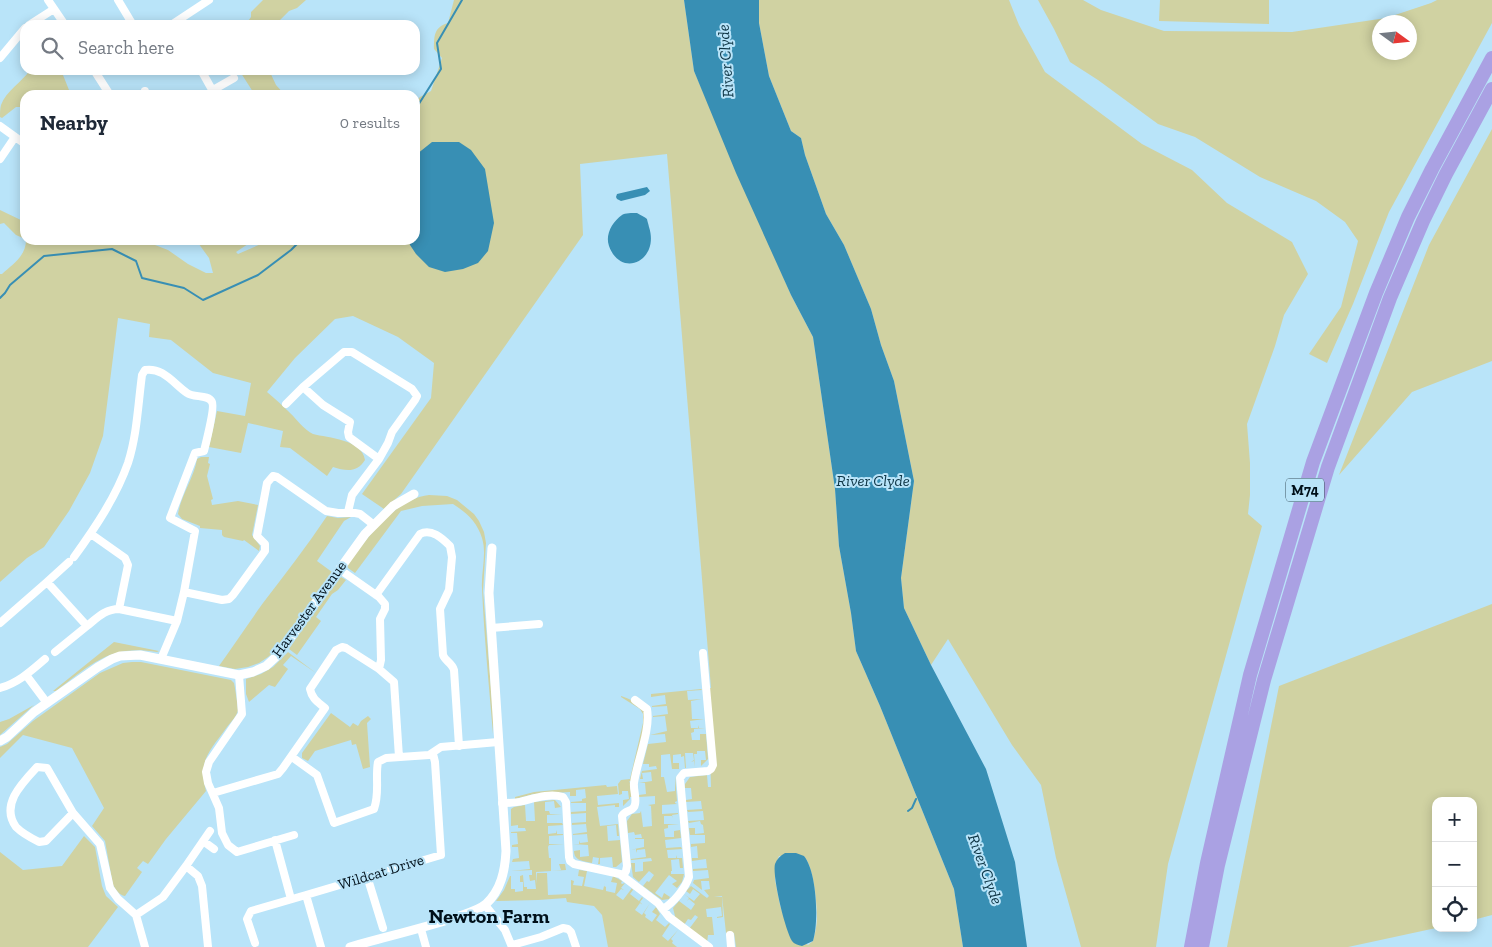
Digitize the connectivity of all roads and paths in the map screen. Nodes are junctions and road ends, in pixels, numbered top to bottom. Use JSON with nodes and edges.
{"nodes":[{"id":1,"x":48,"y":0,"type":"edge"},
{"id":2,"x":118,"y":0,"type":"edge"},
{"id":3,"x":209,"y":0,"type":"edge"},
{"id":4,"x":54,"y":9,"type":"junction"},
{"id":5,"x":37,"y":20,"type":"edge"},
{"id":6,"x":62,"y":20,"type":"edge"},
{"id":7,"x":130,"y":20,"type":"edge"},
{"id":8,"x":179,"y":20,"type":"edge"},
{"id":9,"x":20,"y":34,"type":"edge"},
{"id":10,"x":0,"y":42,"type":"edge"},
{"id":11,"x":8,"y":48,"type":"junction"},
{"id":12,"x":0,"y":58,"type":"edge"},
{"id":13,"x":1492,"y":58,"type":"edge"},
{"id":14,"x":97,"y":75,"type":"edge"},
{"id":15,"x":204,"y":75,"type":"edge"},
{"id":16,"x":234,"y":78,"type":"dead end"},
{"id":17,"x":107,"y":90,"type":"edge"},
{"id":18,"x":212,"y":90,"type":"edge"},
{"id":19,"x":218,"y":90,"type":"edge"},
{"id":20,"x":1492,"y":90,"type":"edge"},
{"id":21,"x":1492,"y":102,"type":"edge"},
{"id":22,"x":0,"y":126,"type":"edge"},
{"id":23,"x":15,"y":137,"type":"junction"},
{"id":24,"x":20,"y":140,"type":"edge"},
{"id":25,"x":0,"y":159,"type":"edge"},
{"id":26,"x":1423,"y":221,"type":"junction"},
{"id":27,"x":303,"y":387,"type":"junction"},
{"id":28,"x":286,"y":404,"type":"dead end"},
{"id":29,"x":379,"y":459,"type":"junction"},
{"id":30,"x":414,"y":494,"type":"dead end"},
{"id":31,"x":348,"y":512,"type":"junction"},
{"id":32,"x":374,"y":525,"type":"junction"},
{"id":33,"x":91,"y":534,"type":"junction"},
{"id":34,"x":492,"y":548,"type":"dead end"},
{"id":35,"x":339,"y":569,"type":"junction"},
{"id":36,"x":47,"y":582,"type":"junction"},
{"id":37,"x":184,"y":592,"type":"junction"},
{"id":38,"x":376,"y":595,"type":"junction"},
{"id":39,"x":119,"y":609,"type":"junction"},
{"id":40,"x":178,"y":621,"type":"junction"},
{"id":41,"x":0,"y":623,"type":"edge"},
{"id":42,"x":539,"y":624,"type":"dead end"},
{"id":43,"x":87,"y":626,"type":"junction"},
{"id":44,"x":491,"y":628,"type":"junction"},
{"id":45,"x":55,"y":652,"type":"dead end"},
{"id":46,"x":703,"y":653,"type":"dead end"},
{"id":47,"x":45,"y":659,"type":"dead end"},
{"id":48,"x":161,"y":659,"type":"junction"},
{"id":49,"x":379,"y":669,"type":"junction"},
{"id":50,"x":26,"y":675,"type":"junction"},
{"id":51,"x":239,"y":675,"type":"junction"},
{"id":52,"x":0,"y":688,"type":"edge"},
{"id":53,"x":635,"y":700,"type":"dead end"},
{"id":54,"x":47,"y":703,"type":"junction"},
{"id":55,"x":0,"y":740,"type":"edge"},
{"id":56,"x":498,"y":742,"type":"junction"},
{"id":57,"x":459,"y":746,"type":"junction"},
{"id":58,"x":433,"y":754,"type":"junction"},
{"id":59,"x":292,"y":757,"type":"junction"},
{"id":60,"x":399,"y":757,"type":"junction"},
{"id":61,"x":213,"y":793,"type":"junction"},
{"id":62,"x":502,"y":803,"type":"junction"},
{"id":63,"x":72,"y":813,"type":"junction"},
{"id":64,"x":210,"y":831,"type":"dead end"},
{"id":65,"x":294,"y":835,"type":"dead end"},
{"id":66,"x":274,"y":840,"type":"junction"},
{"id":67,"x":203,"y":841,"type":"junction"},
{"id":68,"x":214,"y":849,"type":"dead end"},
{"id":69,"x":186,"y":866,"type":"junction"},
{"id":70,"x":367,"y":876,"type":"junction"},
{"id":71,"x":623,"y":876,"type":"junction"},
{"id":72,"x":306,"y":895,"type":"junction"},
{"id":73,"x":291,"y":899,"type":"junction"},
{"id":74,"x":485,"y":905,"type":"junction"},
{"id":75,"x":663,"y":909,"type":"junction"},
{"id":76,"x":136,"y":915,"type":"junction"},
{"id":77,"x":383,"y":928,"type":"dead end"},
{"id":78,"x":421,"y":929,"type":"junction"},
{"id":79,"x":730,"y":935,"type":"dead end"},
{"id":80,"x":255,"y":943,"type":"dead end"},
{"id":81,"x":143,"y":946,"type":"edge"},
{"id":82,"x":512,"y":946,"type":"edge"},
{"id":83,"x":208,"y":947,"type":"edge"},
{"id":84,"x":322,"y":947,"type":"edge"},
{"id":85,"x":350,"y":947,"type":"edge"},
{"id":86,"x":426,"y":947,"type":"edge"},
{"id":87,"x":576,"y":947,"type":"edge"},
{"id":88,"x":709,"y":947,"type":"edge"},
{"id":89,"x":726,"y":947,"type":"edge"},
{"id":90,"x":732,"y":947,"type":"edge"},
{"id":91,"x":1191,"y":947,"type":"edge"},
{"id":92,"x":1202,"y":947,"type":"edge"}],
"edges":[{"from":1,"to":4,"type":"street"},
{"from":2,"to":7,"type":"street"},
{"from":3,"to":8,"type":"street"},
{"from":4,"to":5,"type":"street"},
{"from":4,"to":6,"type":"street"},
{"from":9,"to":11,"type":"street"},
{"from":10,"to":11,"type":"street"},
{"from":11,"to":12,"type":"street"},
{"from":13,"to":91,"type":"highway","number":"M74"},
{"from":14,"to":17,"type":"street"},
{"from":15,"to":18,"type":"street"},
{"from":16,"to":19,"type":"street"},
{"from":20,"to":26,"type":"highway","number":"M74"},
{"from":21,"to":26,"type":"highway"},
{"from":22,"to":23,"type":"street"},
{"from":23,"to":24,"type":"street"},
{"from":23,"to":25,"type":"street"},
{"from":26,"to":92,"type":"highway","number":"M74"},
{"from":27,"to":28,"type":"street"},
{"from":27,"to":29,"type":"street"},
{"from":27,"to":29,"type":"street"},
{"from":29,"to":31,"type":"street"},
{"from":30,"to":32,"type":"street","name":"Harvester Avenue"},
{"from":31,"to":32,"type":"street"},
{"from":31,"to":37,"type":"street"},
{"from":32,"to":35,"type":"street","name":"Harvester Avenue"},
{"from":33,"to":36,"type":"street"},
{"from":33,"to":37,"type":"street"},
{"from":33,"to":39,"type":"street"},
{"from":34,"to":44,"type":"street"},
{"from":35,"to":38,"type":"street"},
{"from":35,"to":51,"type":"street","name":"Harvester Avenue"},
{"from":36,"to":41,"type":"street"},
{"from":36,"to":43,"type":"street"},
{"from":37,"to":40,"type":"street"},
{"from":38,"to":49,"type":"street"},
{"from":38,"to":57,"type":"street"},
{"from":39,"to":40,"type":"street"},
{"from":39,"to":43,"type":"street"},
{"from":40,"to":48,"type":"street"},
{"from":42,"to":44,"type":"street"},
{"from":43,"to":45,"type":"street"},
{"from":44,"to":56,"type":"street"},
{"from":46,"to":75,"type":"street"},
{"from":47,"to":50,"type":"street"},
{"from":48,"to":51,"type":"street","name":"Harvester Avenue"},
{"from":48,"to":54,"type":"street","name":"Harvester Avenue"},
{"from":49,"to":59,"type":"street"},
{"from":49,"to":60,"type":"street"},
{"from":50,"to":52,"type":"street"},
{"from":50,"to":54,"type":"street"},
{"from":51,"to":61,"type":"street"},
{"from":53,"to":71,"type":"street"},
{"from":54,"to":55,"type":"street","name":"Harvester Avenue"},
{"from":56,"to":57,"type":"street"},
{"from":56,"to":62,"type":"street"},
{"from":57,"to":58,"type":"street"},
{"from":58,"to":60,"type":"street"},
{"from":58,"to":70,"type":"street","name":"Wildcat Drive"},
{"from":59,"to":60,"type":"street"},
{"from":59,"to":61,"type":"street"},
{"from":61,"to":66,"type":"street"},
{"from":62,"to":71,"type":"street"},
{"from":62,"to":74,"type":"street"},
{"from":63,"to":63,"type":"street"},
{"from":63,"to":76,"type":"street"},
{"from":64,"to":67,"type":"street"},
{"from":65,"to":66,"type":"street"},
{"from":66,"to":73,"type":"street"},
{"from":67,"to":68,"type":"street"},
{"from":67,"to":69,"type":"street"},
{"from":69,"to":76,"type":"street"},
{"from":69,"to":83,"type":"street"},
{"from":70,"to":72,"type":"street","name":"Wildcat Drive"},
{"from":70,"to":77,"type":"street"},
{"from":71,"to":75,"type":"street"},
{"from":72,"to":73,"type":"street","name":"Wildcat Drive"},
{"from":72,"to":84,"type":"street"},
{"from":73,"to":80,"type":"street","name":"Wildcat Drive"},
{"from":74,"to":78,"type":"street"},
{"from":74,"to":82,"type":"street"},
{"from":75,"to":88,"type":"street"},
{"from":76,"to":81,"type":"street"},
{"from":78,"to":85,"type":"street"},
{"from":78,"to":86,"type":"street"},
{"from":79,"to":90,"type":"street"},
{"from":82,"to":87,"type":"street"},
{"from":89,"to":90,"type":"street"}]}
